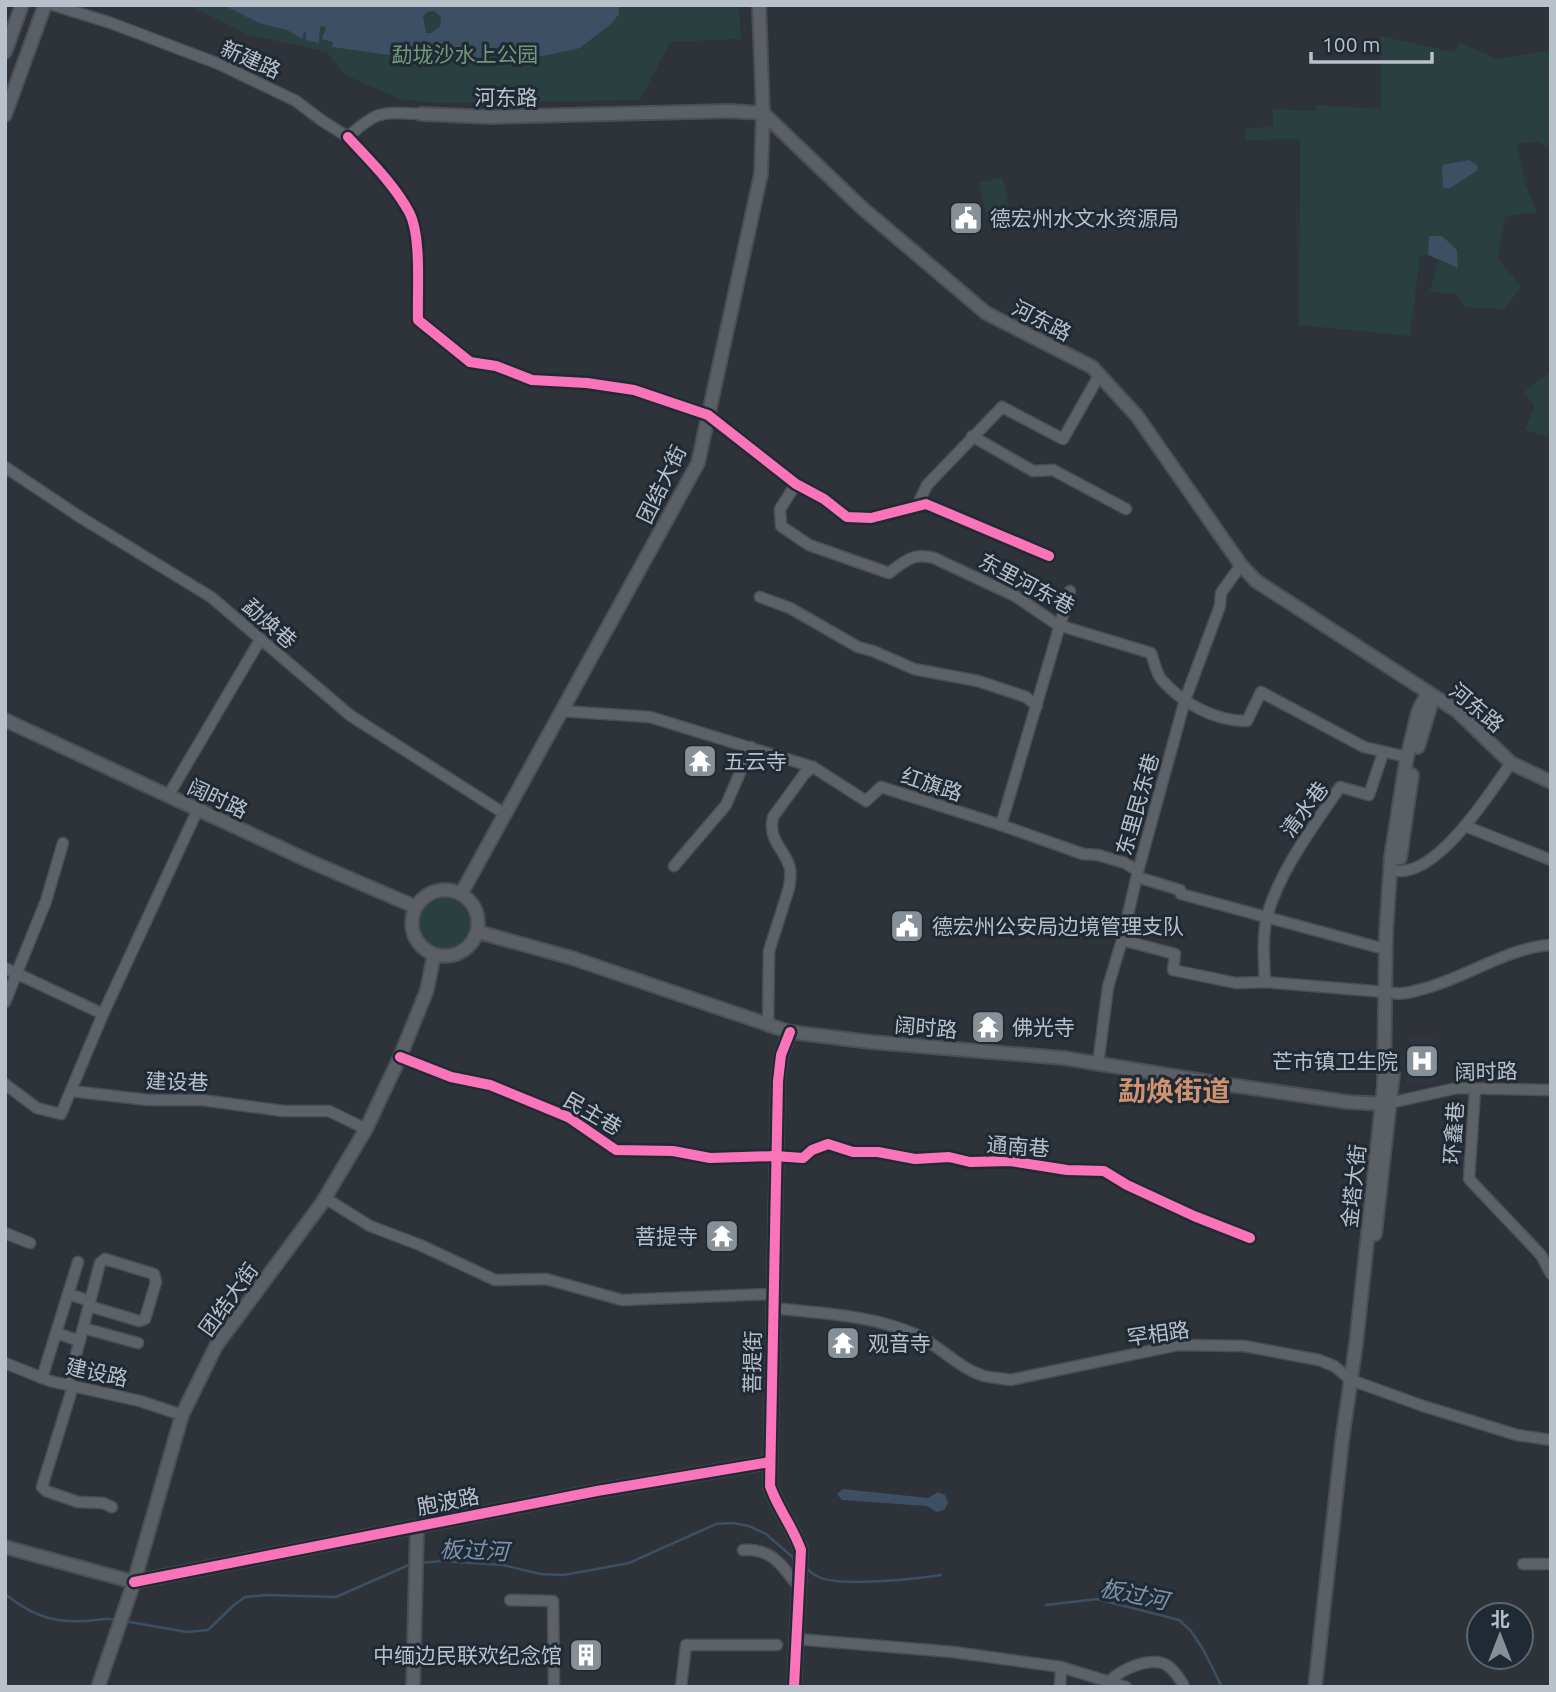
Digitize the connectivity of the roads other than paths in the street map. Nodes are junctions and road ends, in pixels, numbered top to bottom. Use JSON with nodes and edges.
{"nodes":[{"id":1,"x":22,"y":5,"type":"edge"},
{"id":2,"x":45,"y":5,"type":"edge"},
{"id":3,"x":53,"y":5,"type":"edge"},
{"id":4,"x":759,"y":5,"type":"edge"},
{"id":5,"x":5,"y":52,"type":"edge"},
{"id":6,"x":763,"y":113,"type":"junction"},
{"id":7,"x":421,"y":114,"type":"joint"},
{"id":8,"x":5,"y":115,"type":"edge"},
{"id":9,"x":348,"y":137,"type":"junction"},
{"id":10,"x":1100,"y":374,"type":"junction"},
{"id":11,"x":708,"y":415,"type":"junction"},
{"id":12,"x":972,"y":436,"type":"junction"},
{"id":13,"x":5,"y":467,"type":"edge"},
{"id":14,"x":796,"y":484,"type":"junction"},
{"id":15,"x":917,"y":506,"type":"junction"},
{"id":16,"x":1126,"y":509,"type":"dead end"},
{"id":17,"x":1049,"y":556,"type":"dead end"},
{"id":18,"x":1241,"y":565,"type":"junction"},
{"id":19,"x":1070,"y":591,"type":"dead end"},
{"id":20,"x":760,"y":597,"type":"dead end"},
{"id":21,"x":1058,"y":625,"type":"junction"},
{"id":22,"x":260,"y":640,"type":"junction"},
{"id":23,"x":1432,"y":694,"type":"junction"},
{"id":24,"x":1185,"y":700,"type":"junction"},
{"id":25,"x":1037,"y":706,"type":"junction"},
{"id":26,"x":561,"y":711,"type":"junction"},
{"id":27,"x":5,"y":720,"type":"edge"},
{"id":28,"x":751,"y":747,"type":"junction"},
{"id":29,"x":1383,"y":752,"type":"junction"},
{"id":30,"x":1407,"y":757,"type":"junction"},
{"id":31,"x":1511,"y":762,"type":"junction"},
{"id":32,"x":813,"y":766,"type":"junction"},
{"id":33,"x":1551,"y":782,"type":"edge"},
{"id":34,"x":168,"y":796,"type":"junction"},
{"id":35,"x":198,"y":810,"type":"junction"},
{"id":36,"x":505,"y":814,"type":"junction"},
{"id":37,"x":1001,"y":825,"type":"junction"},
{"id":38,"x":1465,"y":826,"type":"junction"},
{"id":39,"x":63,"y":843,"type":"dead end"},
{"id":40,"x":1551,"y":860,"type":"edge"},
{"id":41,"x":674,"y":866,"type":"dead end"},
{"id":42,"x":1398,"y":871,"type":"junction"},
{"id":43,"x":1138,"y":874,"type":"junction"},
{"id":44,"x":461,"y":894,"type":"junction"},
{"id":45,"x":416,"y":908,"type":"junction"},
{"id":46,"x":1267,"y":917,"type":"junction"},
{"id":47,"x":478,"y":932,"type":"junction"},
{"id":48,"x":1122,"y":940,"type":"junction"},
{"id":49,"x":1551,"y":945,"type":"edge"},
{"id":50,"x":1385,"y":947,"type":"junction"},
{"id":51,"x":434,"y":955,"type":"junction"},
{"id":52,"x":5,"y":968,"type":"edge"},
{"id":53,"x":18,"y":974,"type":"junction"},
{"id":54,"x":1265,"y":982,"type":"junction"},
{"id":55,"x":1389,"y":993,"type":"junction"},
{"id":56,"x":5,"y":1002,"type":"edge"},
{"id":57,"x":103,"y":1014,"type":"junction"},
{"id":58,"x":768,"y":1026,"type":"junction"},
{"id":59,"x":790,"y":1032,"type":"junction"},
{"id":60,"x":400,"y":1057,"type":"junction"},
{"id":61,"x":1098,"y":1064,"type":"junction"},
{"id":62,"x":5,"y":1084,"type":"edge"},
{"id":63,"x":1475,"y":1089,"type":"junction"},
{"id":64,"x":1551,"y":1090,"type":"edge"},
{"id":65,"x":71,"y":1091,"type":"junction"},
{"id":66,"x":1386,"y":1104,"type":"junction"},
{"id":67,"x":366,"y":1129,"type":"junction"},
{"id":68,"x":775,"y":1156,"type":"junction"},
{"id":69,"x":325,"y":1198,"type":"junction"},
{"id":70,"x":5,"y":1233,"type":"edge"},
{"id":71,"x":1250,"y":1238,"type":"dead end"},
{"id":72,"x":30,"y":1243,"type":"dead end"},
{"id":73,"x":78,"y":1262,"type":"dead end"},
{"id":74,"x":1551,"y":1274,"type":"edge"},
{"id":75,"x":68,"y":1294,"type":"junction"},
{"id":76,"x":773,"y":1294,"type":"junction"},
{"id":77,"x":89,"y":1304,"type":"junction"},
{"id":78,"x":772,"y":1308,"type":"junction"},
{"id":79,"x":83,"y":1328,"type":"junction"},
{"id":80,"x":56,"y":1333,"type":"junction"},
{"id":81,"x":80,"y":1341,"type":"junction"},
{"id":82,"x":138,"y":1343,"type":"dead end"},
{"id":83,"x":5,"y":1363,"type":"edge"},
{"id":84,"x":42,"y":1378,"type":"junction"},
{"id":85,"x":1355,"y":1381,"type":"junction"},
{"id":86,"x":71,"y":1386,"type":"junction"},
{"id":87,"x":182,"y":1415,"type":"junction"},
{"id":88,"x":1551,"y":1440,"type":"edge"},
{"id":89,"x":770,"y":1462,"type":"junction"},
{"id":90,"x":112,"y":1507,"type":"dead end"},
{"id":91,"x":417,"y":1527,"type":"junction"},
{"id":92,"x":5,"y":1546,"type":"edge"},
{"id":93,"x":743,"y":1550,"type":"dead end"},
{"id":94,"x":1523,"y":1564,"type":"dead end"},
{"id":95,"x":1551,"y":1564,"type":"edge"},
{"id":96,"x":134,"y":1582,"type":"junction"},
{"id":97,"x":799,"y":1583,"type":"junction"},
{"id":98,"x":510,"y":1600,"type":"dead end"},
{"id":99,"x":796,"y":1639,"type":"junction"},
{"id":100,"x":777,"y":1645,"type":"dead end"},
{"id":101,"x":1061,"y":1667,"type":"junction"},
{"id":102,"x":1110,"y":1684,"type":"edge"},
{"id":103,"x":1183,"y":1684,"type":"dead end"},
{"id":104,"x":98,"y":1687,"type":"edge"},
{"id":105,"x":414,"y":1687,"type":"edge"},
{"id":106,"x":554,"y":1687,"type":"edge"},
{"id":107,"x":681,"y":1687,"type":"edge"},
{"id":108,"x":794,"y":1687,"type":"edge"},
{"id":109,"x":1060,"y":1687,"type":"edge"},
{"id":110,"x":1126,"y":1687,"type":"edge"},
{"id":111,"x":1315,"y":1687,"type":"edge"},
{"id":112,"x":1324,"y":1687,"type":"edge"}],
"edges":[{"from":1,"to":5,"type":"main road"},
{"from":2,"to":8,"type":"main road"},
{"from":3,"to":9,"type":"street","name":"新建路"},
{"from":4,"to":6,"type":"main road","name":"团结大街"},
{"from":6,"to":7,"type":"main road","name":"河东路"},
{"from":6,"to":10,"type":"main road","name":"河东路"},
{"from":6,"to":11,"type":"main road","name":"团结大街"},
{"from":7,"to":9,"type":"street"},
{"from":9,"to":11,"type":"street","name":"新建路"},
{"from":10,"to":12,"type":"street"},
{"from":10,"to":18,"type":"main road","name":"河东路"},
{"from":11,"to":14,"type":"street"},
{"from":11,"to":26,"type":"main road","name":"团结大街"},
{"from":12,"to":15,"type":"street"},
{"from":12,"to":16,"type":"street"},
{"from":13,"to":22,"type":"street","name":"勐焕巷"},
{"from":14,"to":15,"type":"street"},
{"from":14,"to":21,"type":"street","name":"东里河东巷"},
{"from":15,"to":17,"type":"street"},
{"from":18,"to":23,"type":"main road","name":"河东路"},
{"from":18,"to":24,"type":"street","name":"东里民东巷"},
{"from":19,"to":21,"type":"street"},
{"from":20,"to":25,"type":"street"},
{"from":21,"to":24,"type":"street","name":"东里河东巷"},
{"from":21,"to":25,"type":"street"},
{"from":22,"to":34,"type":"street"},
{"from":22,"to":36,"type":"street","name":"勐焕巷"},
{"from":23,"to":30,"type":"main road","name":"金塔大街"},
{"from":23,"to":31,"type":"main road","name":"河东路"},
{"from":23,"to":42,"type":"main road","name":"金塔大街"},
{"from":24,"to":29,"type":"street","name":"东里河东巷"},
{"from":24,"to":43,"type":"street","name":"东里民东巷"},
{"from":25,"to":37,"type":"street"},
{"from":26,"to":28,"type":"street","name":"红旗路"},
{"from":26,"to":36,"type":"main road","name":"团结大街"},
{"from":27,"to":34,"type":"main road","name":"阔时路"},
{"from":28,"to":32,"type":"street","name":"红旗路"},
{"from":28,"to":41,"type":"street"},
{"from":29,"to":30,"type":"street","name":"东里河东巷"},
{"from":29,"to":46,"type":"street","name":"清水巷"},
{"from":30,"to":50,"type":"main road","name":"金塔大街"},
{"from":31,"to":33,"type":"main road","name":"河东路"},
{"from":31,"to":38,"type":"street"},
{"from":32,"to":37,"type":"street","name":"红旗路"},
{"from":32,"to":58,"type":"street"},
{"from":34,"to":35,"type":"main road","name":"阔时路"},
{"from":35,"to":45,"type":"main road","name":"阔时路"},
{"from":35,"to":57,"type":"street"},
{"from":36,"to":44,"type":"main road","name":"团结大街"},
{"from":37,"to":43,"type":"street","name":"红旗路"},
{"from":38,"to":40,"type":"street"},
{"from":38,"to":42,"type":"street"},
{"from":39,"to":53,"type":"street"},
{"from":42,"to":55,"type":"main road","name":"金塔大街"},
{"from":43,"to":46,"type":"street"},
{"from":43,"to":48,"type":"street","name":"东里民东巷"},
{"from":44,"to":45,"type":"main road"},
{"from":44,"to":47,"type":"main road"},
{"from":45,"to":51,"type":"main road"},
{"from":46,"to":50,"type":"street"},
{"from":46,"to":54,"type":"street","name":"清水巷"},
{"from":47,"to":51,"type":"main road"},
{"from":47,"to":58,"type":"main road","name":"阔时路"},
{"from":48,"to":54,"type":"street"},
{"from":48,"to":61,"type":"street","name":"东里民东巷"},
{"from":49,"to":55,"type":"street"},
{"from":50,"to":55,"type":"main road","name":"金塔大街"},
{"from":51,"to":60,"type":"main road","name":"团结大街"},
{"from":52,"to":53,"type":"street"},
{"from":53,"to":56,"type":"street"},
{"from":53,"to":57,"type":"street"},
{"from":54,"to":55,"type":"street"},
{"from":55,"to":66,"type":"main road","name":"金塔大街"},
{"from":57,"to":65,"type":"street"},
{"from":58,"to":59,"type":"main road","name":"阔时路"},
{"from":59,"to":61,"type":"main road","name":"阔时路"},
{"from":59,"to":68,"type":"main road","name":"菩提街"},
{"from":60,"to":67,"type":"main road","name":"团结大街"},
{"from":60,"to":68,"type":"street","name":"民主巷"},
{"from":61,"to":66,"type":"main road","name":"阔时路"},
{"from":62,"to":65,"type":"street"},
{"from":63,"to":64,"type":"street","name":"阔时路"},
{"from":63,"to":66,"type":"street","name":"阔时路"},
{"from":63,"to":74,"type":"street","name":"环鑫巷"},
{"from":65,"to":67,"type":"street","name":"建设巷"},
{"from":66,"to":85,"type":"main road","name":"金塔大街"},
{"from":67,"to":69,"type":"main road","name":"团结大街"},
{"from":68,"to":71,"type":"street","name":"通南巷"},
{"from":68,"to":76,"type":"main road","name":"菩提街"},
{"from":69,"to":76,"type":"street"},
{"from":69,"to":87,"type":"main road","name":"团结大街"},
{"from":70,"to":72,"type":"street"},
{"from":73,"to":75,"type":"street"},
{"from":75,"to":77,"type":"street"},
{"from":75,"to":80,"type":"street"},
{"from":76,"to":78,"type":"main road","name":"菩提街"},
{"from":77,"to":77,"type":"street"},
{"from":77,"to":79,"type":"street"},
{"from":78,"to":85,"type":"street","name":"罕相路"},
{"from":78,"to":89,"type":"main road","name":"菩提街"},
{"from":79,"to":81,"type":"street"},
{"from":79,"to":82,"type":"street"},
{"from":80,"to":81,"type":"street"},
{"from":80,"to":84,"type":"street"},
{"from":81,"to":86,"type":"street"},
{"from":83,"to":84,"type":"street","name":"建设路"},
{"from":84,"to":86,"type":"street","name":"建设路"},
{"from":85,"to":88,"type":"street","name":"罕相路"},
{"from":85,"to":111,"type":"main road","name":"金塔大街"},
{"from":85,"to":112,"type":"main road","name":"金塔大街"},
{"from":86,"to":87,"type":"street","name":"建设路"},
{"from":86,"to":90,"type":"street"},
{"from":87,"to":96,"type":"main road","name":"团结大街"},
{"from":89,"to":91,"type":"main road","name":"胞波路"},
{"from":89,"to":97,"type":"main road","name":"菩提街"},
{"from":91,"to":96,"type":"main road","name":"胞波路"},
{"from":91,"to":105,"type":"main road"},
{"from":92,"to":96,"type":"main road","name":"胞波路"},
{"from":93,"to":97,"type":"street"},
{"from":94,"to":95,"type":"street"},
{"from":96,"to":104,"type":"main road","name":"团结大街"},
{"from":97,"to":99,"type":"main road","name":"菩提街"},
{"from":98,"to":106,"type":"street"},
{"from":99,"to":101,"type":"street"},
{"from":99,"to":108,"type":"main road","name":"菩提街"},
{"from":100,"to":107,"type":"street"},
{"from":101,"to":102,"type":"street"},
{"from":101,"to":109,"type":"street"},
{"from":102,"to":103,"type":"street"},
{"from":102,"to":110,"type":"street"}]}
